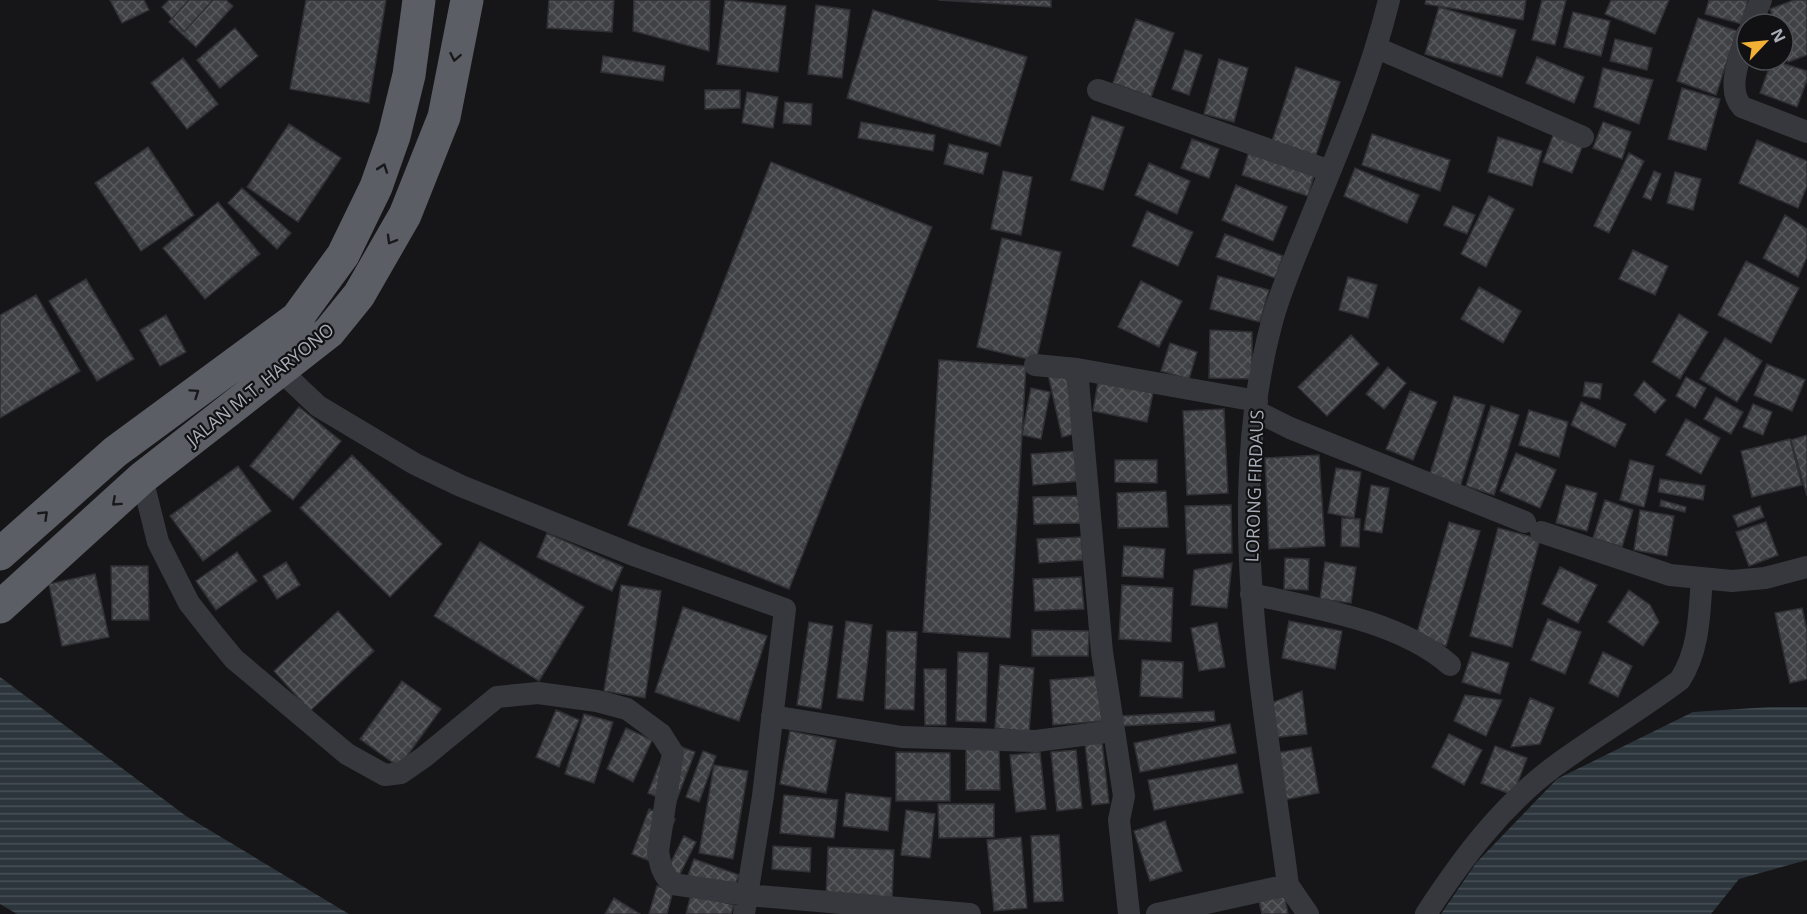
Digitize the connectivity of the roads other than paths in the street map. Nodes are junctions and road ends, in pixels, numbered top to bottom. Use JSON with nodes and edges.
{"nodes":[{"id":1,"x":419,"y":0,"type":"edge"},
{"id":2,"x":466,"y":0,"type":"edge"},
{"id":3,"x":1389,"y":0,"type":"edge"},
{"id":4,"x":1377,"y":48,"type":"junction"},
{"id":5,"x":1737,"y":72,"type":"edge"},
{"id":6,"x":1098,"y":90,"type":"dead end"},
{"id":7,"x":1807,"y":132,"type":"edge"},
{"id":8,"x":1583,"y":137,"type":"dead end"},
{"id":9,"x":1330,"y":171,"type":"junction"},
{"id":10,"x":1035,"y":365,"type":"dead end"},
{"id":11,"x":1077,"y":369,"type":"junction"},
{"id":12,"x":281,"y":371,"type":"junction"},
{"id":13,"x":1256,"y":406,"type":"junction"},
{"id":14,"x":142,"y":478,"type":"junction"},
{"id":15,"x":0,"y":554,"type":"edge"},
{"id":16,"x":1805,"y":575,"type":"edge"},
{"id":17,"x":1702,"y":578,"type":"junction"},
{"id":18,"x":1251,"y":594,"type":"junction"},
{"id":19,"x":0,"y":607,"type":"edge"},
{"id":20,"x":1450,"y":665,"type":"dead end"},
{"id":21,"x":772,"y":716,"type":"junction"},
{"id":22,"x":1113,"y":731,"type":"junction"},
{"id":23,"x":1288,"y":885,"type":"junction"},
{"id":24,"x":746,"y":905,"type":"edge"},
{"id":25,"x":970,"y":914,"type":"edge"},
{"id":26,"x":1129,"y":914,"type":"edge"},
{"id":27,"x":1157,"y":914,"type":"edge"},
{"id":28,"x":1308,"y":914,"type":"edge"},
{"id":29,"x":1425,"y":914,"type":"edge"}],
"edges":[{"from":15,"to":1,"type":"highway","name":"JALAN M.T. HARYONO","one_way":true},
{"from":2,"to":12,"type":"highway","name":"JALAN M.T. HARYONO","one_way":true},
{"from":3,"to":4,"type":"street","name":"LORONG FIRDAUS"},
{"from":4,"to":8,"type":"street"},
{"from":4,"to":9,"type":"street","name":"LORONG FIRDAUS"},
{"from":5,"to":7,"type":"street"},
{"from":6,"to":9,"type":"street"},
{"from":9,"to":13,"type":"street","name":"LORONG FIRDAUS"},
{"from":10,"to":11,"type":"street"},
{"from":11,"to":13,"type":"street"},
{"from":11,"to":22,"type":"street"},
{"from":12,"to":14,"type":"highway","name":"JALAN M.T. HARYONO"},
{"from":12,"to":21,"type":"street"},
{"from":13,"to":17,"type":"street"},
{"from":13,"to":18,"type":"street","name":"LORONG FIRDAUS"},
{"from":14,"to":19,"type":"highway","name":"JALAN M.T. HARYONO","one_way":true},
{"from":14,"to":24,"type":"street"},
{"from":16,"to":17,"type":"street"},
{"from":17,"to":29,"type":"street"},
{"from":18,"to":20,"type":"street"},
{"from":18,"to":23,"type":"street","name":"LORONG FIRDAUS"},
{"from":21,"to":22,"type":"street"},
{"from":21,"to":24,"type":"street"},
{"from":22,"to":26,"type":"street"},
{"from":23,"to":27,"type":"street"},
{"from":23,"to":28,"type":"street","name":"LORONG FIRDAUS"},
{"from":24,"to":25,"type":"street"}]}
